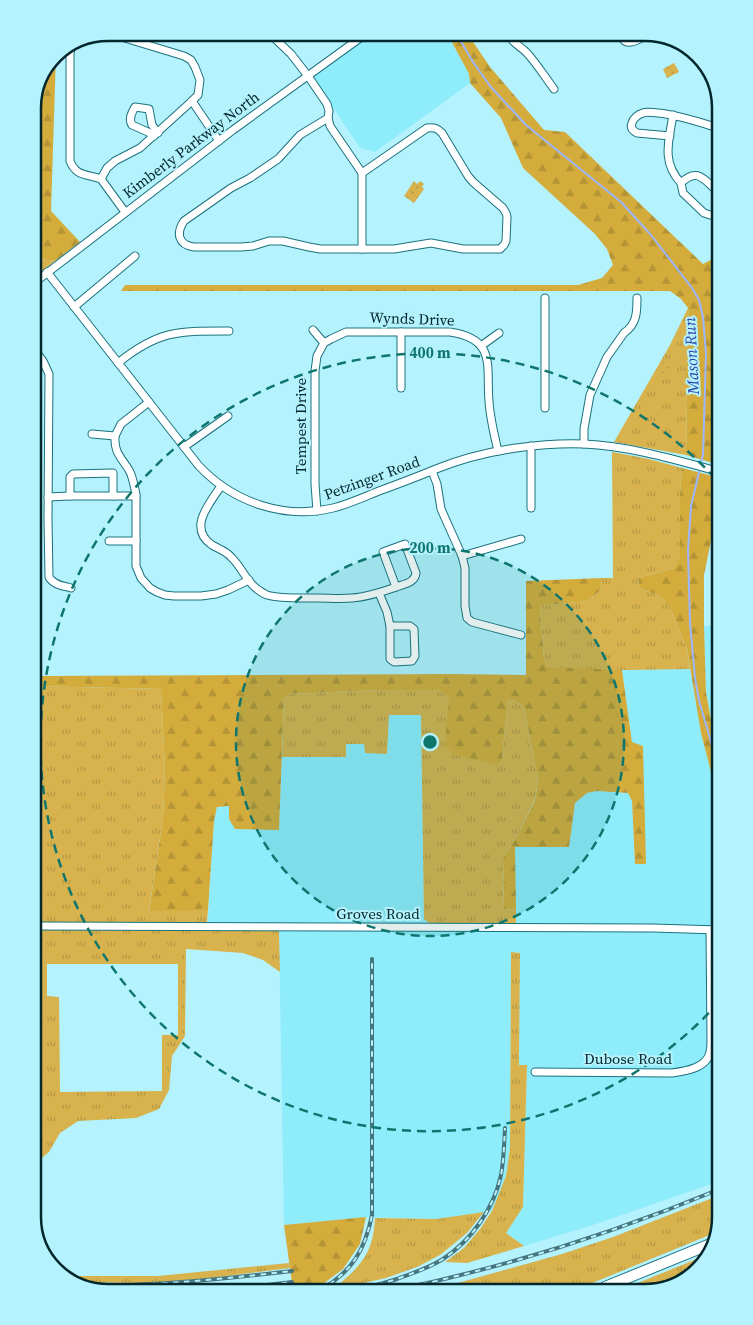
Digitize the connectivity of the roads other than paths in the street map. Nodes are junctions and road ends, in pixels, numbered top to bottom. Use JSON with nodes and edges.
{"nodes":[{"id":1,"x":134,"y":41,"type":"edge"},
{"id":2,"x":280,"y":41,"type":"edge"},
{"id":3,"x":356,"y":41,"type":"edge"},
{"id":4,"x":512,"y":41,"type":"edge"},
{"id":5,"x":70,"y":54,"type":"edge"},
{"id":6,"x":308,"y":76,"type":"junction"},
{"id":7,"x":554,"y":89,"type":"dead end"},
{"id":8,"x":192,"y":102,"type":"junction"},
{"id":9,"x":674,"y":115,"type":"junction"},
{"id":10,"x":328,"y":118,"type":"junction"},
{"id":11,"x":712,"y":126,"type":"edge"},
{"id":12,"x":670,"y":136,"type":"junction"},
{"id":13,"x":219,"y":141,"type":"junction"},
{"id":14,"x":362,"y":173,"type":"junction"},
{"id":15,"x":101,"y":179,"type":"junction"},
{"id":16,"x":681,"y":182,"type":"junction"},
{"id":17,"x":712,"y":186,"type":"edge"},
{"id":18,"x":125,"y":212,"type":"junction"},
{"id":19,"x":712,"y":215,"type":"edge"},
{"id":20,"x":362,"y":249,"type":"junction"},
{"id":21,"x":135,"y":256,"type":"dead end"},
{"id":22,"x":47,"y":272,"type":"junction"},
{"id":23,"x":41,"y":277,"type":"edge"},
{"id":24,"x":545,"y":298,"type":"dead end"},
{"id":25,"x":637,"y":298,"type":"dead end"},
{"id":26,"x":74,"y":307,"type":"junction"},
{"id":27,"x":313,"y":330,"type":"dead end"},
{"id":28,"x":229,"y":331,"type":"dead end"},
{"id":29,"x":401,"y":332,"type":"junction"},
{"id":30,"x":499,"y":333,"type":"dead end"},
{"id":31,"x":324,"y":343,"type":"junction"},
{"id":32,"x":481,"y":346,"type":"junction"},
{"id":33,"x":41,"y":358,"type":"edge"},
{"id":34,"x":118,"y":363,"type":"junction"},
{"id":35,"x":401,"y":388,"type":"dead end"},
{"id":36,"x":149,"y":402,"type":"junction"},
{"id":37,"x":545,"y":408,"type":"dead end"},
{"id":38,"x":228,"y":416,"type":"dead end"},
{"id":39,"x":92,"y":434,"type":"dead end"},
{"id":40,"x":115,"y":436,"type":"junction"},
{"id":41,"x":584,"y":444,"type":"junction"},
{"id":42,"x":531,"y":446,"type":"junction"},
{"id":43,"x":184,"y":447,"type":"junction"},
{"id":44,"x":498,"y":451,"type":"junction"},
{"id":45,"x":712,"y":469,"type":"edge"},
{"id":46,"x":432,"y":471,"type":"junction"},
{"id":47,"x":221,"y":486,"type":"junction"},
{"id":48,"x":70,"y":496,"type":"junction"},
{"id":49,"x":113,"y":496,"type":"junction"},
{"id":50,"x":136,"y":496,"type":"junction"},
{"id":51,"x":48,"y":497,"type":"junction"},
{"id":52,"x":531,"y":508,"type":"dead end"},
{"id":53,"x":317,"y":511,"type":"junction"},
{"id":54,"x":521,"y":539,"type":"dead end"},
{"id":55,"x":109,"y":541,"type":"dead end"},
{"id":56,"x":136,"y":541,"type":"junction"},
{"id":57,"x":462,"y":556,"type":"junction"},
{"id":58,"x":249,"y":580,"type":"junction"},
{"id":59,"x":396,"y":587,"type":"junction"},
{"id":60,"x":71,"y":588,"type":"dead end"},
{"id":61,"x":379,"y":593,"type":"junction"},
{"id":62,"x":390,"y":626,"type":"junction"},
{"id":63,"x":521,"y":636,"type":"dead end"},
{"id":64,"x":41,"y":926,"type":"edge"},
{"id":65,"x":710,"y":930,"type":"joint"},
{"id":66,"x":535,"y":1072,"type":"dead end"},
{"id":67,"x":704,"y":1247,"type":"edge"},
{"id":68,"x":613,"y":1284,"type":"edge"}],
"edges":[{"from":1,"to":8,"type":"street"},
{"from":2,"to":6,"type":"street"},
{"from":3,"to":6,"type":"street","name":"Kimberly Parkway North"},
{"from":4,"to":7,"type":"street"},
{"from":5,"to":15,"type":"street"},
{"from":6,"to":10,"type":"street"},
{"from":6,"to":13,"type":"street","name":"Kimberly Parkway North"},
{"from":8,"to":13,"type":"street"},
{"from":8,"to":15,"type":"street"},
{"from":9,"to":11,"type":"street"},
{"from":9,"to":12,"type":"street"},
{"from":9,"to":12,"type":"street"},
{"from":10,"to":14,"type":"street"},
{"from":10,"to":20,"type":"street"},
{"from":12,"to":16,"type":"street"},
{"from":13,"to":18,"type":"street","name":"Kimberly Parkway North"},
{"from":14,"to":20,"type":"street"},
{"from":14,"to":20,"type":"street"},
{"from":15,"to":18,"type":"street"},
{"from":16,"to":17,"type":"street"},
{"from":16,"to":19,"type":"street"},
{"from":18,"to":22,"type":"street","name":"Kimberly Parkway North"},
{"from":21,"to":26,"type":"street"},
{"from":22,"to":23,"type":"street","name":"Kimberly Parkway North"},
{"from":22,"to":26,"type":"street","name":"Petzinger Road"},
{"from":24,"to":37,"type":"street"},
{"from":25,"to":41,"type":"street"},
{"from":26,"to":34,"type":"street","name":"Petzinger Road"},
{"from":27,"to":31,"type":"street"},
{"from":28,"to":34,"type":"street"},
{"from":29,"to":31,"type":"street","name":"Wynds Drive"},
{"from":29,"to":32,"type":"street","name":"Wynds Drive"},
{"from":29,"to":35,"type":"street"},
{"from":30,"to":32,"type":"street"},
{"from":31,"to":53,"type":"street","name":"Tempest Drive"},
{"from":32,"to":44,"type":"street"},
{"from":33,"to":51,"type":"street"},
{"from":34,"to":36,"type":"street","name":"Petzinger Road"},
{"from":36,"to":40,"type":"street"},
{"from":36,"to":43,"type":"street","name":"Petzinger Road"},
{"from":38,"to":43,"type":"street"},
{"from":39,"to":40,"type":"street"},
{"from":40,"to":50,"type":"street"},
{"from":41,"to":42,"type":"street","name":"Petzinger Road"},
{"from":41,"to":45,"type":"street","name":"Petzinger Road"},
{"from":42,"to":44,"type":"street","name":"Petzinger Road"},
{"from":42,"to":52,"type":"street"},
{"from":43,"to":47,"type":"street","name":"Petzinger Road"},
{"from":44,"to":46,"type":"street","name":"Petzinger Road"},
{"from":46,"to":53,"type":"street","name":"Petzinger Road"},
{"from":46,"to":57,"type":"street"},
{"from":47,"to":53,"type":"street","name":"Petzinger Road"},
{"from":47,"to":58,"type":"street"},
{"from":48,"to":49,"type":"street"},
{"from":48,"to":49,"type":"street"},
{"from":48,"to":51,"type":"street"},
{"from":49,"to":50,"type":"street"},
{"from":50,"to":56,"type":"street"},
{"from":51,"to":60,"type":"street"},
{"from":54,"to":57,"type":"street"},
{"from":55,"to":56,"type":"street"},
{"from":56,"to":58,"type":"street"},
{"from":57,"to":63,"type":"street"},
{"from":58,"to":61,"type":"street"},
{"from":59,"to":59,"type":"street"},
{"from":59,"to":61,"type":"street"},
{"from":61,"to":62,"type":"street"},
{"from":62,"to":62,"type":"street"},
{"from":64,"to":65,"type":"street","name":"Groves Road"},
{"from":65,"to":66,"type":"street","name":"Dubose Road"},
{"from":67,"to":68,"type":"highway"}]}
